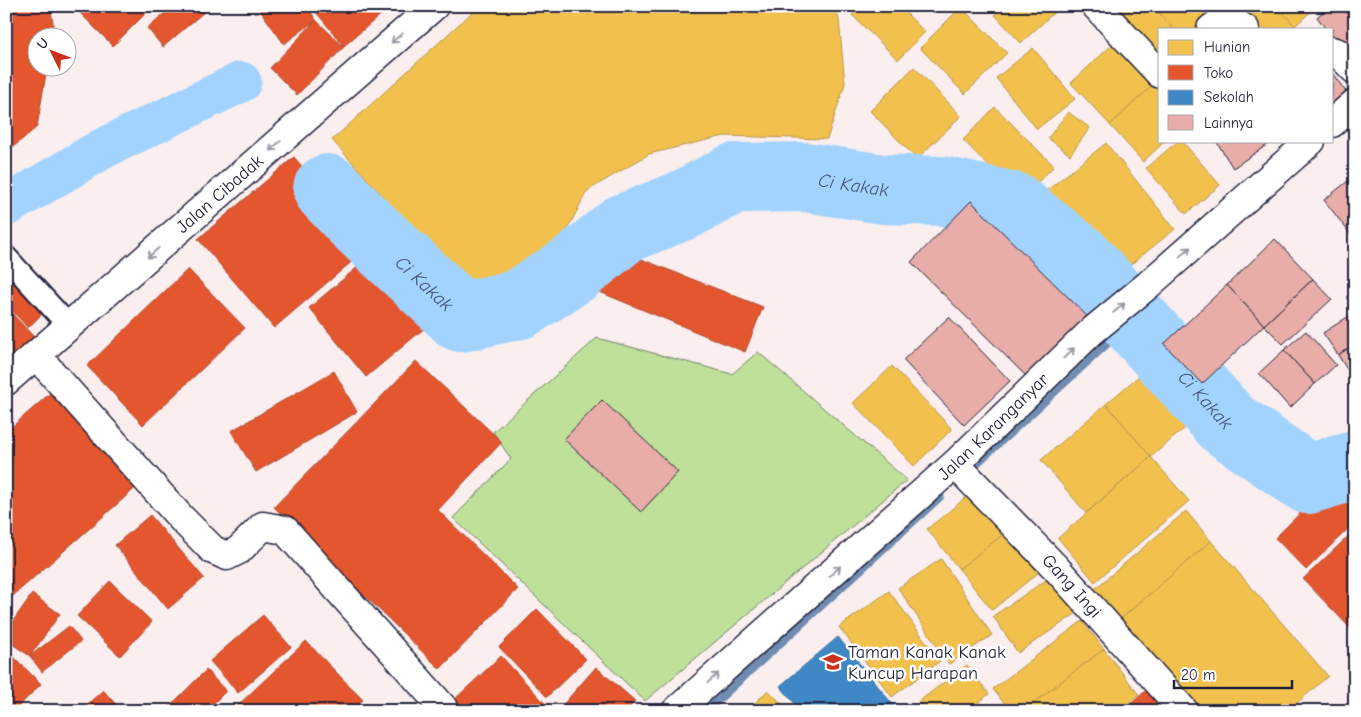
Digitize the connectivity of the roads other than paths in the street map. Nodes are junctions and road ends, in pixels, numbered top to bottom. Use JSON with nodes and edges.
{"nodes":[{"id":1,"x":434,"y":6,"type":"edge"},
{"id":2,"x":1096,"y":6,"type":"edge"},
{"id":3,"x":1212,"y":28,"type":"edge"},
{"id":4,"x":1243,"y":28,"type":"edge"},
{"id":5,"x":1334,"y":52,"type":"edge"},
{"id":6,"x":1355,"y":70,"type":"edge"},
{"id":7,"x":1158,"y":72,"type":"edge"},
{"id":8,"x":1355,"y":103,"type":"edge"},
{"id":9,"x":1334,"y":120,"type":"edge"},
{"id":10,"x":1310,"y":142,"type":"edge"},
{"id":11,"x":6,"y":258,"type":"edge"},
{"id":12,"x":69,"y":326,"type":"junction"},
{"id":13,"x":36,"y":355,"type":"junction"},
{"id":14,"x":6,"y":381,"type":"edge"},
{"id":15,"x":955,"y":464,"type":"junction"},
{"id":16,"x":446,"y":711,"type":"edge"},
{"id":17,"x":676,"y":711,"type":"edge"},
{"id":18,"x":1184,"y":711,"type":"edge"}],
"edges":[{"from":1,"to":12,"type":"street","name":"Jalan Cibadak","one_way":true},
{"from":2,"to":7,"type":"street"},
{"from":3,"to":4,"type":"street"},
{"from":5,"to":6,"type":"street"},
{"from":8,"to":9,"type":"street"},
{"from":15,"to":10,"type":"street","name":"Jalan Karanganyar","one_way":true},
{"from":11,"to":12,"type":"lane"},
{"from":12,"to":13,"type":"street","name":"Jalan Cibadak"},
{"from":13,"to":14,"type":"street","name":"Jalan Cibadak"},
{"from":13,"to":16,"type":"street"},
{"from":17,"to":15,"type":"street","name":"Jalan Karanganyar","one_way":true},
{"from":15,"to":18,"type":"street","name":"Gang Ingi"}]}
